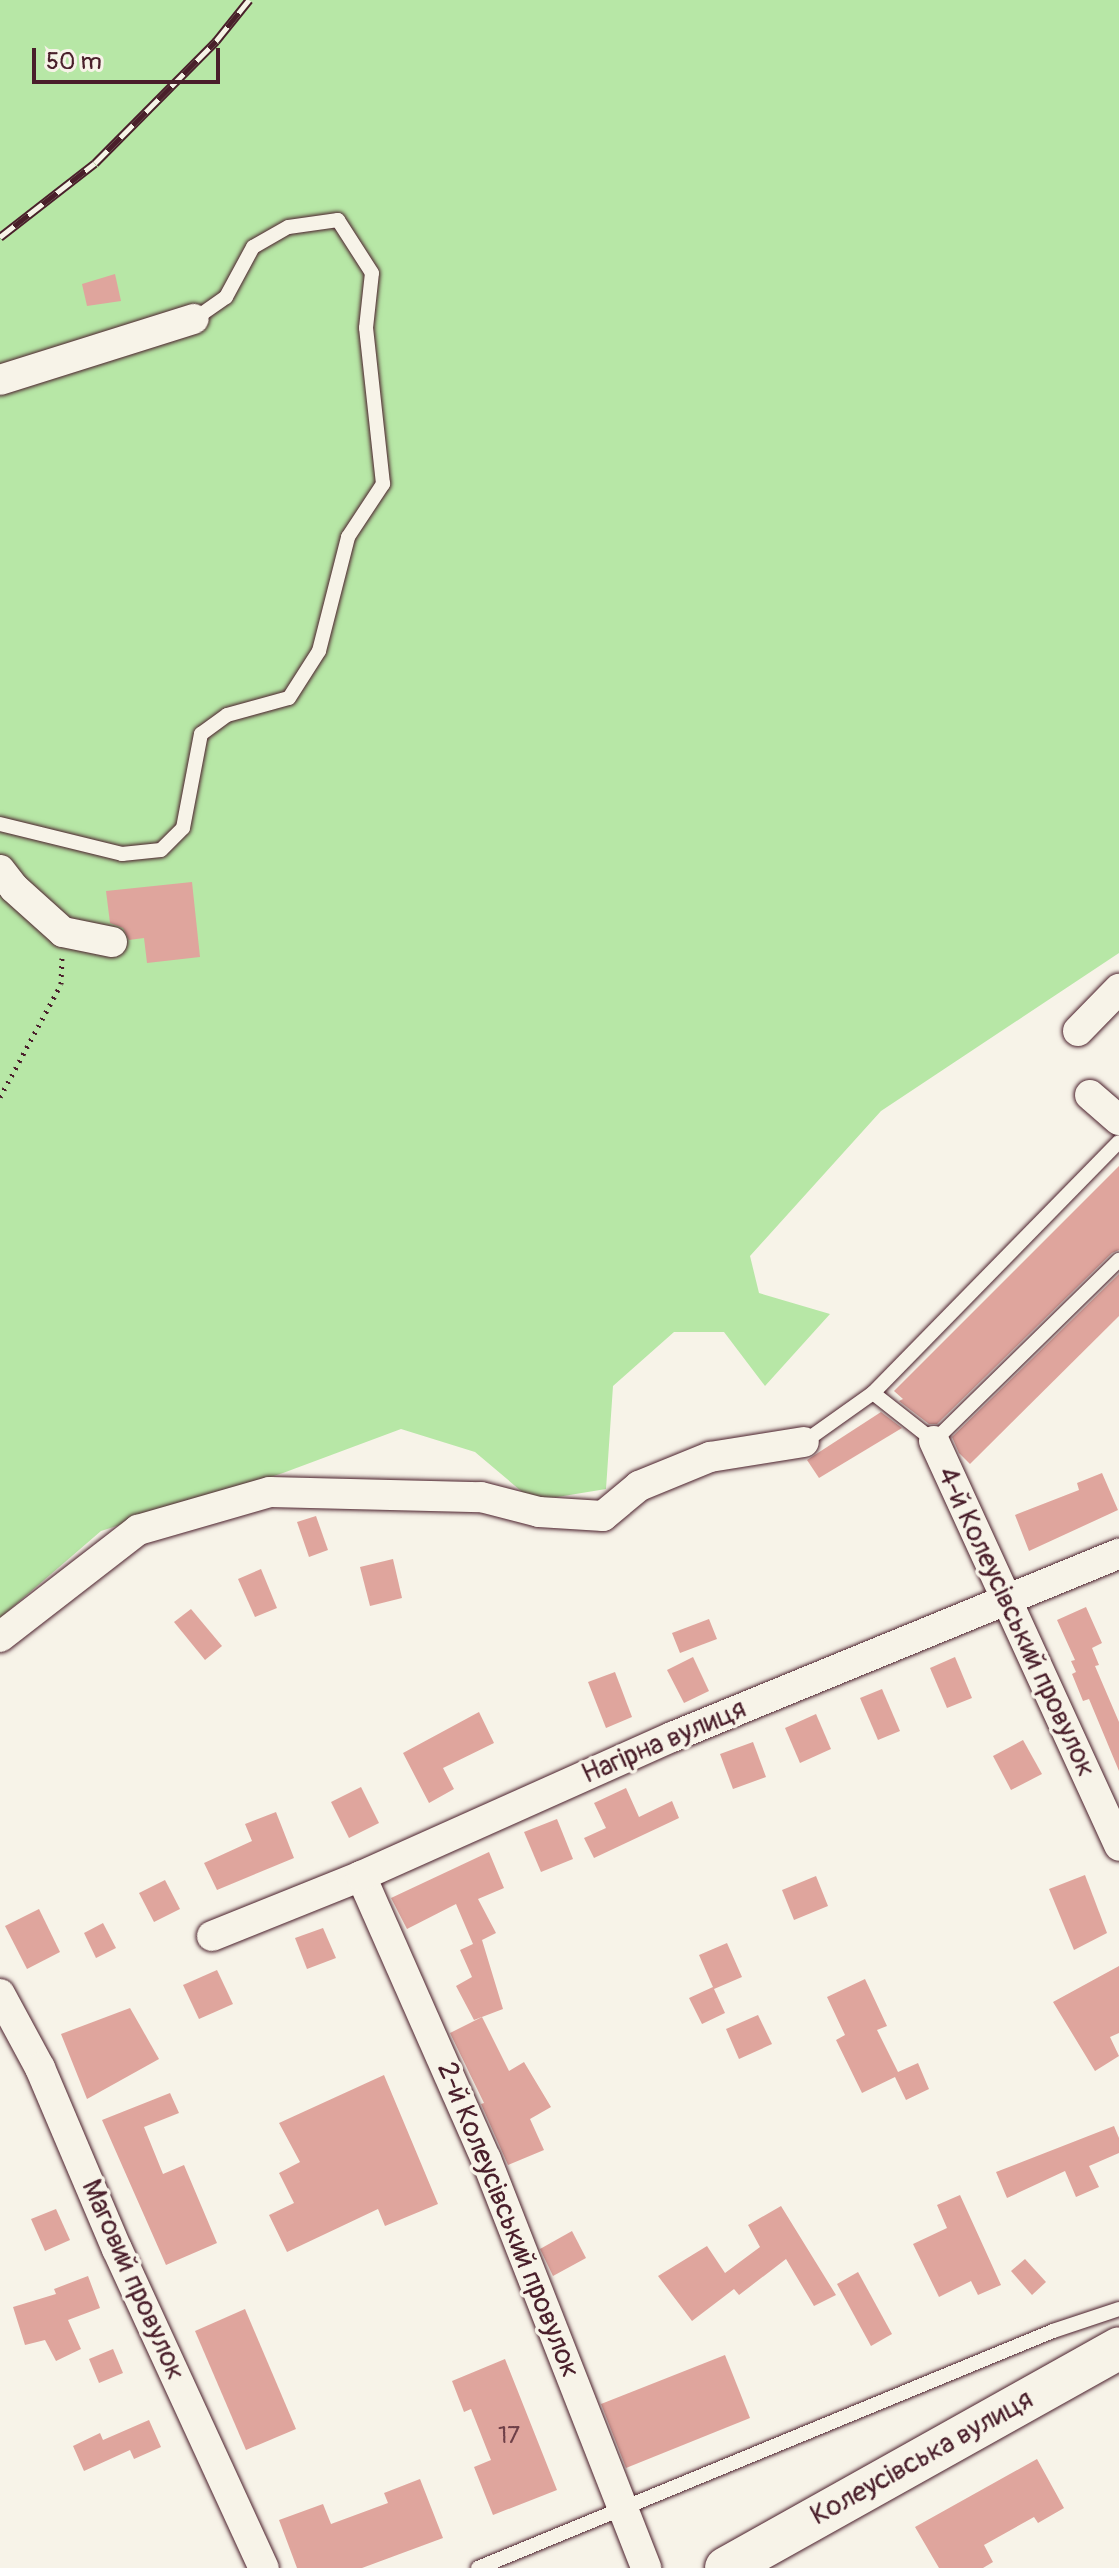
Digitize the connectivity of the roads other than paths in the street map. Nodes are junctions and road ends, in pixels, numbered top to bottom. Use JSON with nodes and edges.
{"nodes":[{"id":1,"x":194,"y":319,"type":"joint"},
{"id":2,"x":0,"y":380,"type":"edge"},
{"id":3,"x":0,"y":824,"type":"edge"},
{"id":4,"x":0,"y":870,"type":"edge"},
{"id":5,"x":112,"y":942,"type":"dead end"},
{"id":6,"x":1119,"y":989,"type":"edge"},
{"id":7,"x":1078,"y":1031,"type":"dead end"},
{"id":8,"x":1090,"y":1095,"type":"dead end"},
{"id":9,"x":1119,"y":1120,"type":"edge"},
{"id":10,"x":1119,"y":1142,"type":"edge"},
{"id":11,"x":1119,"y":1260,"type":"edge"},
{"id":12,"x":873,"y":1393,"type":"junction"},
{"id":13,"x":934,"y":1441,"type":"junction"},
{"id":14,"x":804,"y":1442,"type":"joint"},
{"id":15,"x":1119,"y":1554,"type":"edge"},
{"id":16,"x":1005,"y":1599,"type":"junction"},
{"id":17,"x":0,"y":1637,"type":"edge"},
{"id":18,"x":1119,"y":1846,"type":"edge"},
{"id":19,"x":361,"y":1876,"type":"junction"},
{"id":20,"x":212,"y":1936,"type":"dead end"},
{"id":21,"x":2,"y":2005,"type":"edge"},
{"id":22,"x":1119,"y":2309,"type":"edge"},
{"id":23,"x":1119,"y":2348,"type":"edge"},
{"id":24,"x":626,"y":2509,"type":"junction"},
{"id":25,"x":264,"y":2568,"type":"edge"},
{"id":26,"x":478,"y":2568,"type":"edge"},
{"id":27,"x":646,"y":2568,"type":"edge"},
{"id":28,"x":726,"y":2568,"type":"edge"}],
"edges":[{"from":1,"to":2,"type":"street"},
{"from":1,"to":3,"type":"lane"},
{"from":4,"to":5,"type":"street"},
{"from":6,"to":7,"type":"street"},
{"from":8,"to":9,"type":"street"},
{"from":10,"to":12,"type":"lane"},
{"from":11,"to":13,"type":"lane"},
{"from":12,"to":13,"type":"lane"},
{"from":12,"to":14,"type":"lane"},
{"from":13,"to":16,"type":"street","name":"4-й Колеусівський провулок"},
{"from":14,"to":17,"type":"street"},
{"from":15,"to":16,"type":"street","name":"Нагірна вулиця"},
{"from":16,"to":18,"type":"street","name":"4-й Колеусівський провулок"},
{"from":16,"to":19,"type":"street","name":"Нагірна вулиця"},
{"from":19,"to":20,"type":"street","name":"Нагірна вулиця"},
{"from":19,"to":24,"type":"street","name":"2-й Колеусівський провулок"},
{"from":21,"to":25,"type":"street","name":"Маговий провулок"},
{"from":22,"to":24,"type":"lane"},
{"from":23,"to":28,"type":"street","name":"Колеусівська вулиця"},
{"from":24,"to":26,"type":"lane"},
{"from":24,"to":27,"type":"street","name":"2-й Колеусівський провулок"}]}
